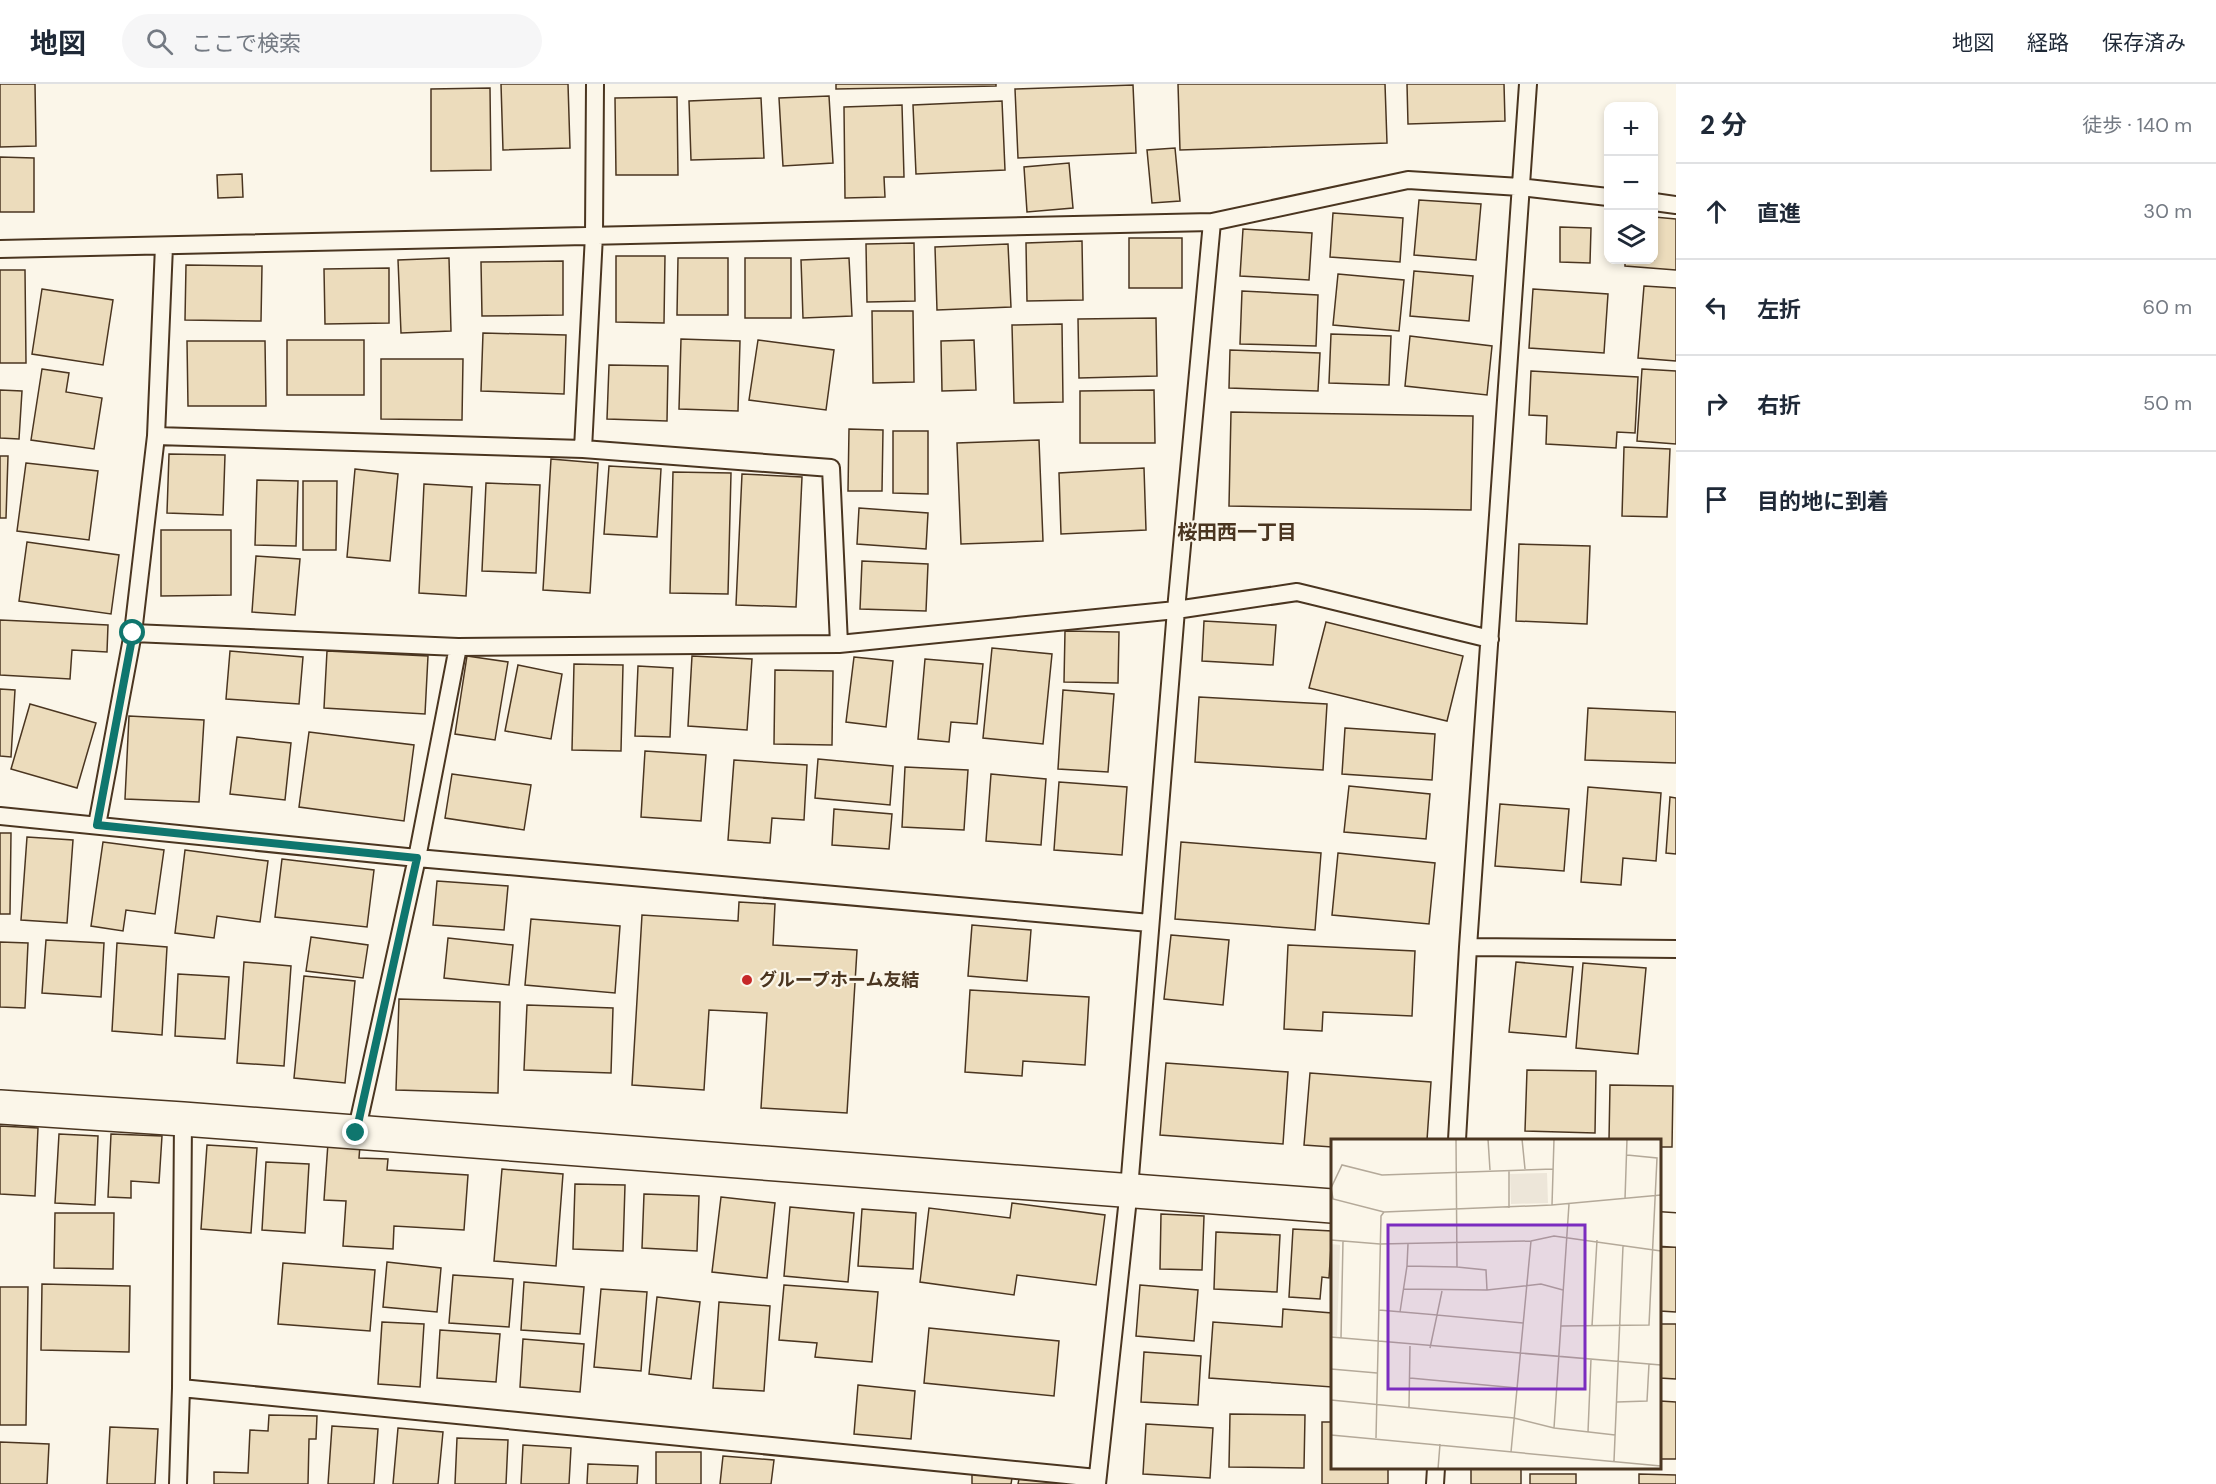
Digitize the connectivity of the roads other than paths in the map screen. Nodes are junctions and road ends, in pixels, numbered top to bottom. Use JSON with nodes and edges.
{"nodes":[{"id":1,"x":595,"y":84,"type":"edge"},
{"id":2,"x":1528,"y":84,"type":"edge"},
{"id":3,"x":1520,"y":187,"type":"junction"},
{"id":4,"x":1604,"y":197,"type":"edge"},
{"id":5,"x":1658,"y":203,"type":"edge"},
{"id":6,"x":1676,"y":205,"type":"edge"},
{"id":7,"x":1212,"y":222,"type":"junction"},
{"id":8,"x":594,"y":235,"type":"junction"},
{"id":9,"x":164,"y":246,"type":"junction"},
{"id":10,"x":0,"y":249,"type":"edge"},
{"id":11,"x":156,"y":436,"type":"junction"},
{"id":12,"x":583,"y":449,"type":"junction"},
{"id":13,"x":1176,"y":610,"type":"junction"},
{"id":14,"x":133,"y":633,"type":"junction"},
{"id":15,"x":1490,"y":639,"type":"junction"},
{"id":16,"x":839,"y":644,"type":"junction"},
{"id":17,"x":458,"y":647,"type":"junction"},
{"id":18,"x":0,"y":816,"type":"edge"},
{"id":19,"x":97,"y":825,"type":"junction"},
{"id":20,"x":417,"y":858,"type":"junction"},
{"id":21,"x":1150,"y":923,"type":"junction"},
{"id":22,"x":1468,"y":947,"type":"junction"},
{"id":23,"x":1676,"y":949,"type":"edge"},
{"id":24,"x":0,"y":1107,"type":"edge"},
{"id":25,"x":183,"y":1119,"type":"junction"},
{"id":26,"x":356,"y":1133,"type":"junction"},
{"id":27,"x":1456,"y":1139,"type":"edge"},
{"id":28,"x":1129,"y":1190,"type":"junction"},
{"id":29,"x":1331,"y":1206,"type":"edge"},
{"id":30,"x":1661,"y":1229,"type":"edge"},
{"id":31,"x":1676,"y":1230,"type":"edge"},
{"id":32,"x":181,"y":1388,"type":"junction"},
{"id":33,"x":1436,"y":1469,"type":"edge"},
{"id":34,"x":1097,"y":1481,"type":"edge"},
{"id":35,"x":178,"y":1484,"type":"edge"},
{"id":36,"x":1435,"y":1484,"type":"edge"}],
"edges":[{"from":1,"to":8,"type":"lane"},
{"from":2,"to":3,"type":"lane"},
{"from":3,"to":4,"type":"lane"},
{"from":3,"to":7,"type":"lane"},
{"from":3,"to":15,"type":"lane"},
{"from":5,"to":6,"type":"lane"},
{"from":7,"to":8,"type":"lane"},
{"from":7,"to":13,"type":"lane"},
{"from":8,"to":9,"type":"lane"},
{"from":8,"to":12,"type":"lane"},
{"from":9,"to":10,"type":"lane"},
{"from":9,"to":11,"type":"lane"},
{"from":11,"to":12,"type":"lane"},
{"from":11,"to":14,"type":"lane"},
{"from":12,"to":16,"type":"lane"},
{"from":13,"to":15,"type":"lane"},
{"from":13,"to":16,"type":"lane"},
{"from":13,"to":21,"type":"lane"},
{"from":14,"to":17,"type":"lane"},
{"from":14,"to":19,"type":"lane"},
{"from":15,"to":22,"type":"lane"},
{"from":16,"to":17,"type":"lane"},
{"from":17,"to":20,"type":"lane"},
{"from":18,"to":19,"type":"lane"},
{"from":19,"to":20,"type":"lane"},
{"from":20,"to":21,"type":"lane"},
{"from":20,"to":26,"type":"lane"},
{"from":21,"to":28,"type":"lane"},
{"from":22,"to":23,"type":"lane"},
{"from":22,"to":27,"type":"lane"},
{"from":24,"to":25,"type":"street"},
{"from":25,"to":26,"type":"street"},
{"from":25,"to":32,"type":"lane"},
{"from":26,"to":28,"type":"street"},
{"from":28,"to":29,"type":"street"},
{"from":28,"to":34,"type":"lane"},
{"from":30,"to":31,"type":"street"},
{"from":32,"to":34,"type":"lane"},
{"from":32,"to":35,"type":"lane"},
{"from":33,"to":36,"type":"lane"}]}
